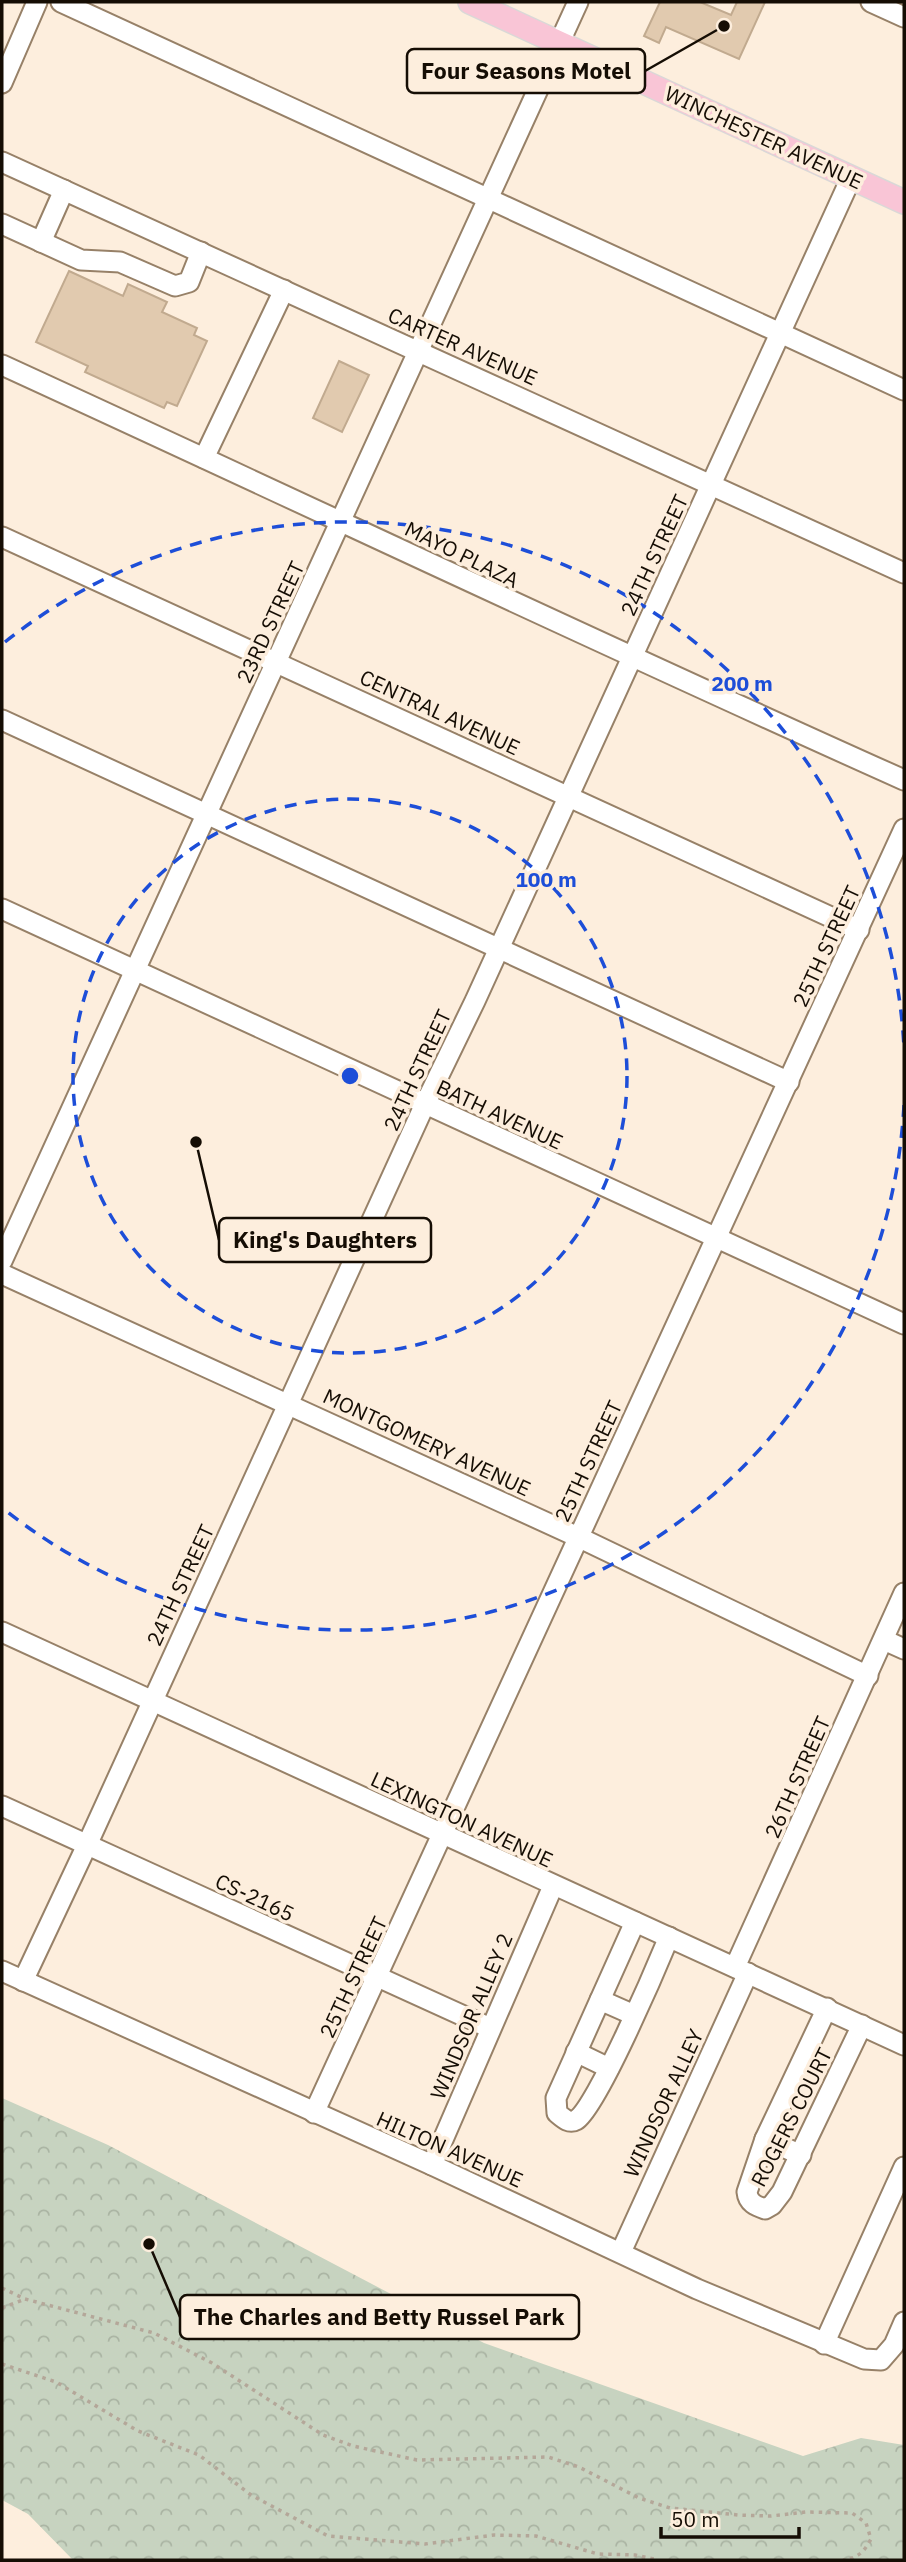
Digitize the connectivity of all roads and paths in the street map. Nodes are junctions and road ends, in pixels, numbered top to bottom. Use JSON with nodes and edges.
{"nodes":[{"id":1,"x":37,"y":2,"type":"edge"},
{"id":2,"x":61,"y":2,"type":"edge"},
{"id":3,"x":470,"y":2,"type":"edge"},
{"id":4,"x":578,"y":2,"type":"edge"},
{"id":5,"x":871,"y":2,"type":"edge"},
{"id":6,"x":904,"y":17,"type":"edge"},
{"id":7,"x":560,"y":43,"type":"junction"},
{"id":8,"x":2,"y":83,"type":"edge"},
{"id":9,"x":2,"y":162,"type":"edge"},
{"id":10,"x":851,"y":178,"type":"junction"},
{"id":11,"x":64,"y":190,"type":"junction"},
{"id":12,"x":489,"y":198,"type":"junction"},
{"id":13,"x":904,"y":202,"type":"edge"},
{"id":14,"x":2,"y":224,"type":"edge"},
{"id":15,"x":41,"y":242,"type":"junction"},
{"id":16,"x":201,"y":252,"type":"junction"},
{"id":17,"x":284,"y":290,"type":"junction"},
{"id":18,"x":780,"y":333,"type":"junction"},
{"id":19,"x":419,"y":351,"type":"junction"},
{"id":20,"x":2,"y":365,"type":"edge"},
{"id":21,"x":904,"y":390,"type":"edge"},
{"id":22,"x":204,"y":457,"type":"junction"},
{"id":23,"x":711,"y":484,"type":"junction"},
{"id":24,"x":342,"y":520,"type":"junction"},
{"id":25,"x":2,"y":537,"type":"edge"},
{"id":26,"x":904,"y":573,"type":"edge"},
{"id":27,"x":632,"y":658,"type":"junction"},
{"id":28,"x":277,"y":662,"type":"junction"},
{"id":29,"x":2,"y":720,"type":"edge"},
{"id":30,"x":904,"y":780,"type":"edge"},
{"id":31,"x":568,"y":795,"type":"junction"},
{"id":32,"x":206,"y":816,"type":"junction"},
{"id":33,"x":904,"y":828,"type":"edge"},
{"id":34,"x":2,"y":909,"type":"edge"},
{"id":35,"x":859,"y":930,"type":"junction"},
{"id":36,"x":498,"y":950,"type":"junction"},
{"id":37,"x":135,"y":970,"type":"junction"},
{"id":38,"x":789,"y":1083,"type":"junction"},
{"id":39,"x":425,"y":1104,"type":"junction"},
{"id":40,"x":716,"y":1237,"type":"junction"},
{"id":41,"x":2,"y":1261,"type":"edge"},
{"id":42,"x":2,"y":1273,"type":"edge"},
{"id":43,"x":904,"y":1324,"type":"edge"},
{"id":44,"x":289,"y":1404,"type":"junction"},
{"id":45,"x":578,"y":1537,"type":"junction"},
{"id":46,"x":902,"y":1599,"type":"edge"},
{"id":47,"x":2,"y":1632,"type":"edge"},
{"id":48,"x":884,"y":1640,"type":"junction"},
{"id":49,"x":904,"y":1649,"type":"edge"},
{"id":50,"x":868,"y":1676,"type":"junction"},
{"id":51,"x":151,"y":1702,"type":"junction"},
{"id":52,"x":2,"y":1806,"type":"edge"},
{"id":53,"x":443,"y":1834,"type":"junction"},
{"id":54,"x":88,"y":1845,"type":"junction"},
{"id":55,"x":553,"y":1886,"type":"junction"},
{"id":56,"x":635,"y":1922,"type":"junction"},
{"id":57,"x":669,"y":1937,"type":"junction"},
{"id":58,"x":742,"y":1970,"type":"junction"},
{"id":59,"x":2,"y":1971,"type":"edge"},
{"id":60,"x":378,"y":1978,"type":"junction"},
{"id":61,"x":23,"y":1981,"type":"junction"},
{"id":62,"x":600,"y":2000,"type":"junction"},
{"id":63,"x":827,"y":2008,"type":"junction"},
{"id":64,"x":634,"y":2015,"type":"junction"},
{"id":65,"x":862,"y":2025,"type":"junction"},
{"id":66,"x":490,"y":2028,"type":"junction"},
{"id":67,"x":904,"y":2045,"type":"edge"},
{"id":68,"x":576,"y":2052,"type":"junction"},
{"id":69,"x":609,"y":2068,"type":"junction"},
{"id":70,"x":314,"y":2113,"type":"junction"},
{"id":71,"x":765,"y":2138,"type":"junction"},
{"id":72,"x":801,"y":2155,"type":"junction"},
{"id":73,"x":432,"y":2165,"type":"junction"},
{"id":74,"x":904,"y":2166,"type":"edge"},
{"id":75,"x":621,"y":2252,"type":"junction"},
{"id":76,"x":2,"y":2288,"type":"edge"},
{"id":77,"x":25,"y":2299,"type":"junction"},
{"id":78,"x":2,"y":2308,"type":"edge"},
{"id":79,"x":904,"y":2322,"type":"edge"},
{"id":80,"x":824,"y":2344,"type":"junction"},
{"id":81,"x":2,"y":2364,"type":"edge"},
{"id":82,"x":658,"y":2560,"type":"edge"},
{"id":83,"x":843,"y":2560,"type":"edge"}],
"edges":[{"from":1,"to":8,"type":"street"},
{"from":2,"to":12,"type":"street"},
{"from":3,"to":7,"type":"main road","name":"WINCHESTER AVENUE"},
{"from":4,"to":7,"type":"street","name":"23RD STREET"},
{"from":5,"to":6,"type":"street"},
{"from":7,"to":10,"type":"main road","name":"WINCHESTER AVENUE"},
{"from":7,"to":12,"type":"street","name":"23RD STREET"},
{"from":9,"to":11,"type":"street","name":"CARTER AVENUE"},
{"from":10,"to":13,"type":"main road","name":"WINCHESTER AVENUE"},
{"from":10,"to":18,"type":"street","name":"24TH STREET"},
{"from":11,"to":15,"type":"street"},
{"from":11,"to":16,"type":"street","name":"CARTER AVENUE"},
{"from":12,"to":18,"type":"street"},
{"from":12,"to":19,"type":"street","name":"23RD STREET"},
{"from":14,"to":15,"type":"street"},
{"from":15,"to":16,"type":"street"},
{"from":16,"to":17,"type":"street","name":"CARTER AVENUE"},
{"from":17,"to":19,"type":"street","name":"CARTER AVENUE"},
{"from":17,"to":22,"type":"street"},
{"from":18,"to":21,"type":"street"},
{"from":18,"to":23,"type":"street","name":"24TH STREET"},
{"from":19,"to":23,"type":"street","name":"CARTER AVENUE"},
{"from":19,"to":24,"type":"street","name":"23RD STREET"},
{"from":20,"to":22,"type":"street","name":"MAYO PLAZA"},
{"from":22,"to":24,"type":"street","name":"MAYO PLAZA"},
{"from":23,"to":26,"type":"street","name":"CARTER AVENUE"},
{"from":23,"to":27,"type":"street","name":"24TH STREET"},
{"from":24,"to":27,"type":"street","name":"MAYO PLAZA"},
{"from":24,"to":28,"type":"street","name":"23RD STREET"},
{"from":25,"to":28,"type":"street","name":"CENTRAL AVENUE"},
{"from":27,"to":30,"type":"street","name":"MAYO PLAZA"},
{"from":27,"to":31,"type":"street","name":"24TH STREET"},
{"from":28,"to":31,"type":"street","name":"CENTRAL AVENUE"},
{"from":28,"to":32,"type":"street","name":"23RD STREET"},
{"from":29,"to":32,"type":"street"},
{"from":31,"to":35,"type":"street","name":"CENTRAL AVENUE"},
{"from":31,"to":36,"type":"street","name":"24TH STREET"},
{"from":32,"to":36,"type":"street"},
{"from":32,"to":37,"type":"street","name":"23RD STREET"},
{"from":33,"to":35,"type":"street","name":"25TH STREET"},
{"from":34,"to":37,"type":"street","name":"BATH AVENUE"},
{"from":35,"to":38,"type":"street","name":"25TH STREET"},
{"from":36,"to":38,"type":"street"},
{"from":36,"to":39,"type":"street","name":"24TH STREET"},
{"from":37,"to":39,"type":"street","name":"BATH AVENUE"},
{"from":37,"to":41,"type":"street","name":"23RD STREET"},
{"from":38,"to":40,"type":"street","name":"25TH STREET"},
{"from":39,"to":40,"type":"street","name":"BATH AVENUE"},
{"from":39,"to":44,"type":"street","name":"24TH STREET"},
{"from":40,"to":43,"type":"street","name":"BATH AVENUE"},
{"from":40,"to":45,"type":"street","name":"25TH STREET"},
{"from":42,"to":44,"type":"street","name":"MONTGOMERY AVENUE"},
{"from":44,"to":45,"type":"street","name":"MONTGOMERY AVENUE"},
{"from":44,"to":51,"type":"street","name":"24TH STREET"},
{"from":45,"to":50,"type":"street","name":"MONTGOMERY AVENUE"},
{"from":45,"to":53,"type":"street","name":"25TH STREET"},
{"from":46,"to":48,"type":"street","name":"26TH STREET"},
{"from":47,"to":51,"type":"street","name":"LEXINGTON AVENUE"},
{"from":48,"to":49,"type":"street"},
{"from":48,"to":50,"type":"street","name":"26TH STREET"},
{"from":50,"to":58,"type":"street","name":"26TH STREET"},
{"from":51,"to":53,"type":"street","name":"LEXINGTON AVENUE"},
{"from":51,"to":54,"type":"street","name":"24TH STREET"},
{"from":52,"to":54,"type":"street","name":"CS-2165"},
{"from":53,"to":55,"type":"street","name":"LEXINGTON AVENUE"},
{"from":53,"to":60,"type":"street","name":"25TH STREET"},
{"from":54,"to":60,"type":"street","name":"CS-2165"},
{"from":54,"to":61,"type":"street","name":"24TH STREET"},
{"from":55,"to":56,"type":"street","name":"LEXINGTON AVENUE"},
{"from":55,"to":66,"type":"street","name":"WINDSOR ALLEY 2"},
{"from":56,"to":57,"type":"street","name":"LEXINGTON AVENUE"},
{"from":56,"to":62,"type":"street"},
{"from":57,"to":58,"type":"street","name":"LEXINGTON AVENUE"},
{"from":57,"to":64,"type":"street"},
{"from":58,"to":63,"type":"street","name":"LEXINGTON AVENUE"},
{"from":58,"to":75,"type":"street","name":"WINDSOR ALLEY"},
{"from":59,"to":61,"type":"street","name":"HILTON AVENUE"},
{"from":60,"to":66,"type":"street","name":"CS-2165"},
{"from":60,"to":70,"type":"street","name":"25TH STREET"},
{"from":61,"to":70,"type":"street","name":"HILTON AVENUE"},
{"from":62,"to":64,"type":"street"},
{"from":62,"to":68,"type":"street"},
{"from":63,"to":65,"type":"street","name":"LEXINGTON AVENUE"},
{"from":63,"to":71,"type":"street","name":"ROGERS COURT"},
{"from":64,"to":69,"type":"street"},
{"from":65,"to":67,"type":"street","name":"LEXINGTON AVENUE"},
{"from":65,"to":72,"type":"street","name":"ROGERS COURT"},
{"from":66,"to":73,"type":"street","name":"WINDSOR ALLEY 2"},
{"from":68,"to":69,"type":"street"},
{"from":68,"to":69,"type":"street"},
{"from":70,"to":73,"type":"street","name":"HILTON AVENUE"},
{"from":71,"to":72,"type":"street"},
{"from":71,"to":72,"type":"street","name":"ROGERS COURT"},
{"from":73,"to":75,"type":"street","name":"HILTON AVENUE"},
{"from":74,"to":80,"type":"street"},
{"from":75,"to":80,"type":"street","name":"HILTON AVENUE"},
{"from":76,"to":77,"type":"path"},
{"from":77,"to":78,"type":"path"},
{"from":77,"to":83,"type":"path"},
{"from":79,"to":80,"type":"street","name":"HILTON AVENUE"},
{"from":81,"to":82,"type":"path"}]}
